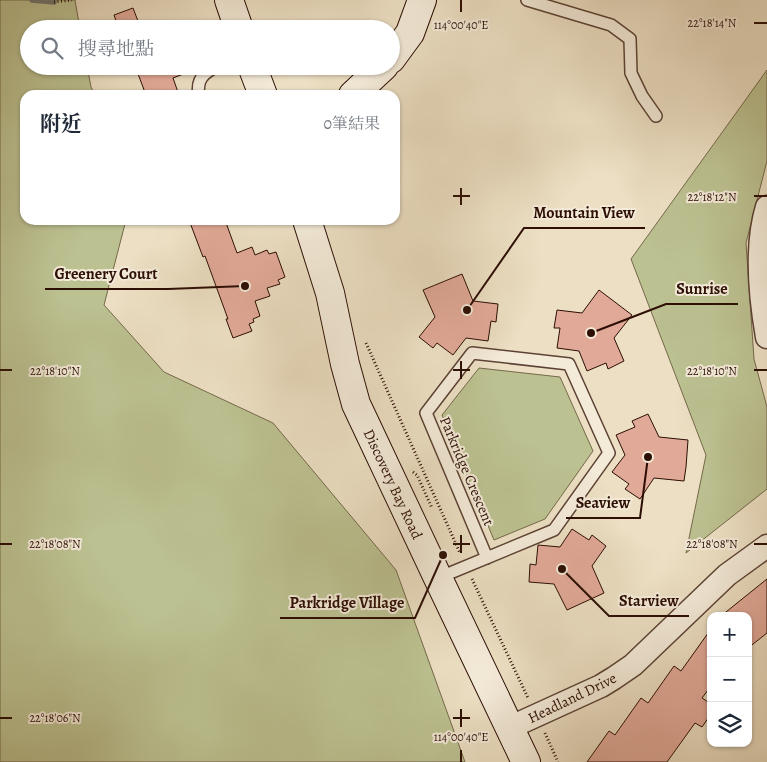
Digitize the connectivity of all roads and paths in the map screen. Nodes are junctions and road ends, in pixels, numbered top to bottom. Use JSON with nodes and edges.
{"nodes":[{"id":1,"x":72,"y":0,"type":"edge"},
{"id":2,"x":229,"y":0,"type":"edge"},
{"id":3,"x":422,"y":0,"type":"edge"},
{"id":4,"x":527,"y":0,"type":"edge"},
{"id":5,"x":54,"y":2,"type":"dead end"},
{"id":6,"x":236,"y":20,"type":"edge"},
{"id":7,"x":400,"y":47,"type":"edge"},
{"id":8,"x":203,"y":75,"type":"edge"},
{"id":9,"x":255,"y":75,"type":"edge"},
{"id":10,"x":374,"y":75,"type":"edge"},
{"id":11,"x":198,"y":90,"type":"edge"},
{"id":12,"x":261,"y":90,"type":"edge"},
{"id":13,"x":358,"y":90,"type":"edge"},
{"id":14,"x":656,"y":116,"type":"dead end"},
{"id":15,"x":767,"y":206,"type":"edge"},
{"id":16,"x":309,"y":225,"type":"edge"},
{"id":17,"x":767,"y":337,"type":"edge"},
{"id":18,"x":767,"y":546,"type":"edge"},
{"id":19,"x":487,"y":558,"type":"junction"},
{"id":20,"x":438,"y":578,"type":"junction"},
{"id":21,"x":509,"y":728,"type":"junction"},
{"id":22,"x":526,"y":762,"type":"edge"}],
"edges":[{"from":1,"to":5,"type":"path"},
{"from":2,"to":6,"type":"street"},
{"from":3,"to":7,"type":"street"},
{"from":4,"to":14,"type":"lane"},
{"from":8,"to":11,"type":"lane"},
{"from":9,"to":12,"type":"street"},
{"from":10,"to":13,"type":"street"},
{"from":15,"to":17,"type":"street"},
{"from":16,"to":20,"type":"street","name":"Discovery Bay Road"},
{"from":18,"to":21,"type":"street","name":"Headland Drive"},
{"from":19,"to":19,"type":"lane","name":"Parkridge Crescent"},
{"from":19,"to":20,"type":"lane","name":"Parkridge Crescent"},
{"from":20,"to":21,"type":"street","name":"Discovery Bay Road"},
{"from":21,"to":22,"type":"street","name":"Discovery Bay Road"}]}
